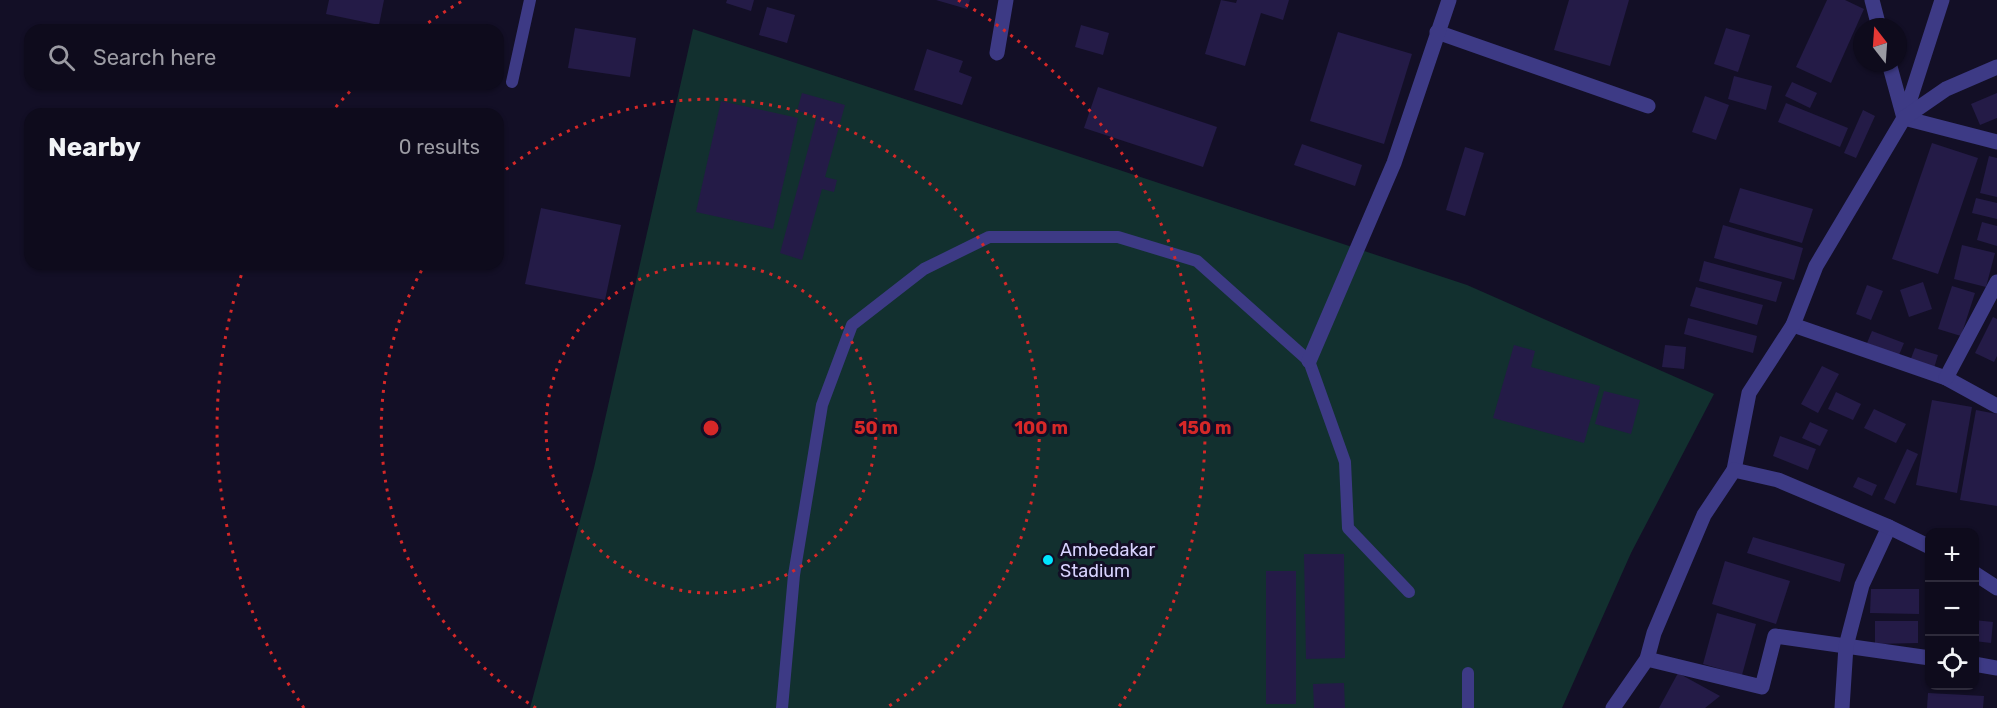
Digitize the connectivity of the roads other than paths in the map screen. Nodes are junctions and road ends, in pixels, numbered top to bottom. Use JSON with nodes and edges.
{"nodes":[{"id":1,"x":530,"y":0,"type":"edge"},
{"id":2,"x":1006,"y":0,"type":"edge"},
{"id":3,"x":1449,"y":0,"type":"edge"},
{"id":4,"x":1872,"y":0,"type":"edge"},
{"id":5,"x":1942,"y":0,"type":"edge"},
{"id":6,"x":1877,"y":18,"type":"edge"},
{"id":7,"x":1437,"y":32,"type":"junction"},
{"id":8,"x":997,"y":53,"type":"dead end"},
{"id":9,"x":1997,"y":67,"type":"edge"},
{"id":10,"x":1891,"y":72,"type":"edge"},
{"id":11,"x":512,"y":82,"type":"dead end"},
{"id":12,"x":1648,"y":106,"type":"dead end"},
{"id":13,"x":1904,"y":118,"type":"junction"},
{"id":14,"x":1997,"y":142,"type":"edge"},
{"id":15,"x":1997,"y":282,"type":"edge"},
{"id":16,"x":1793,"y":325,"type":"junction"},
{"id":17,"x":1309,"y":361,"type":"junction"},
{"id":18,"x":1946,"y":378,"type":"junction"},
{"id":19,"x":1997,"y":406,"type":"edge"},
{"id":20,"x":1734,"y":470,"type":"junction"},
{"id":21,"x":1889,"y":527,"type":"junction"},
{"id":22,"x":1925,"y":545,"type":"edge"},
{"id":23,"x":1979,"y":576,"type":"edge"},
{"id":24,"x":1997,"y":588,"type":"edge"},
{"id":25,"x":1409,"y":591,"type":"dead end"},
{"id":26,"x":1846,"y":646,"type":"junction"},
{"id":27,"x":1925,"y":657,"type":"edge"},
{"id":28,"x":1647,"y":659,"type":"junction"},
{"id":29,"x":1979,"y":665,"type":"edge"},
{"id":30,"x":1997,"y":668,"type":"edge"},
{"id":31,"x":1468,"y":673,"type":"dead end"},
{"id":32,"x":782,"y":708,"type":"edge"},
{"id":33,"x":1468,"y":708,"type":"edge"},
{"id":34,"x":1613,"y":708,"type":"edge"},
{"id":35,"x":1842,"y":708,"type":"edge"}],
"edges":[{"from":1,"to":11,"type":"lane"},
{"from":2,"to":8,"type":"street"},
{"from":3,"to":7,"type":"street"},
{"from":4,"to":6,"type":"street"},
{"from":5,"to":13,"type":"street"},
{"from":7,"to":12,"type":"street"},
{"from":7,"to":17,"type":"street"},
{"from":9,"to":13,"type":"street"},
{"from":10,"to":13,"type":"street"},
{"from":13,"to":14,"type":"street"},
{"from":13,"to":16,"type":"street"},
{"from":15,"to":18,"type":"street"},
{"from":16,"to":18,"type":"street"},
{"from":16,"to":20,"type":"street"},
{"from":17,"to":25,"type":"lane"},
{"from":17,"to":32,"type":"lane"},
{"from":18,"to":19,"type":"street"},
{"from":20,"to":21,"type":"street"},
{"from":20,"to":28,"type":"street"},
{"from":21,"to":22,"type":"street"},
{"from":21,"to":26,"type":"street"},
{"from":23,"to":24,"type":"street"},
{"from":26,"to":27,"type":"street"},
{"from":26,"to":28,"type":"street"},
{"from":26,"to":35,"type":"street"},
{"from":28,"to":34,"type":"street"},
{"from":29,"to":30,"type":"street"},
{"from":31,"to":33,"type":"lane"}]}
